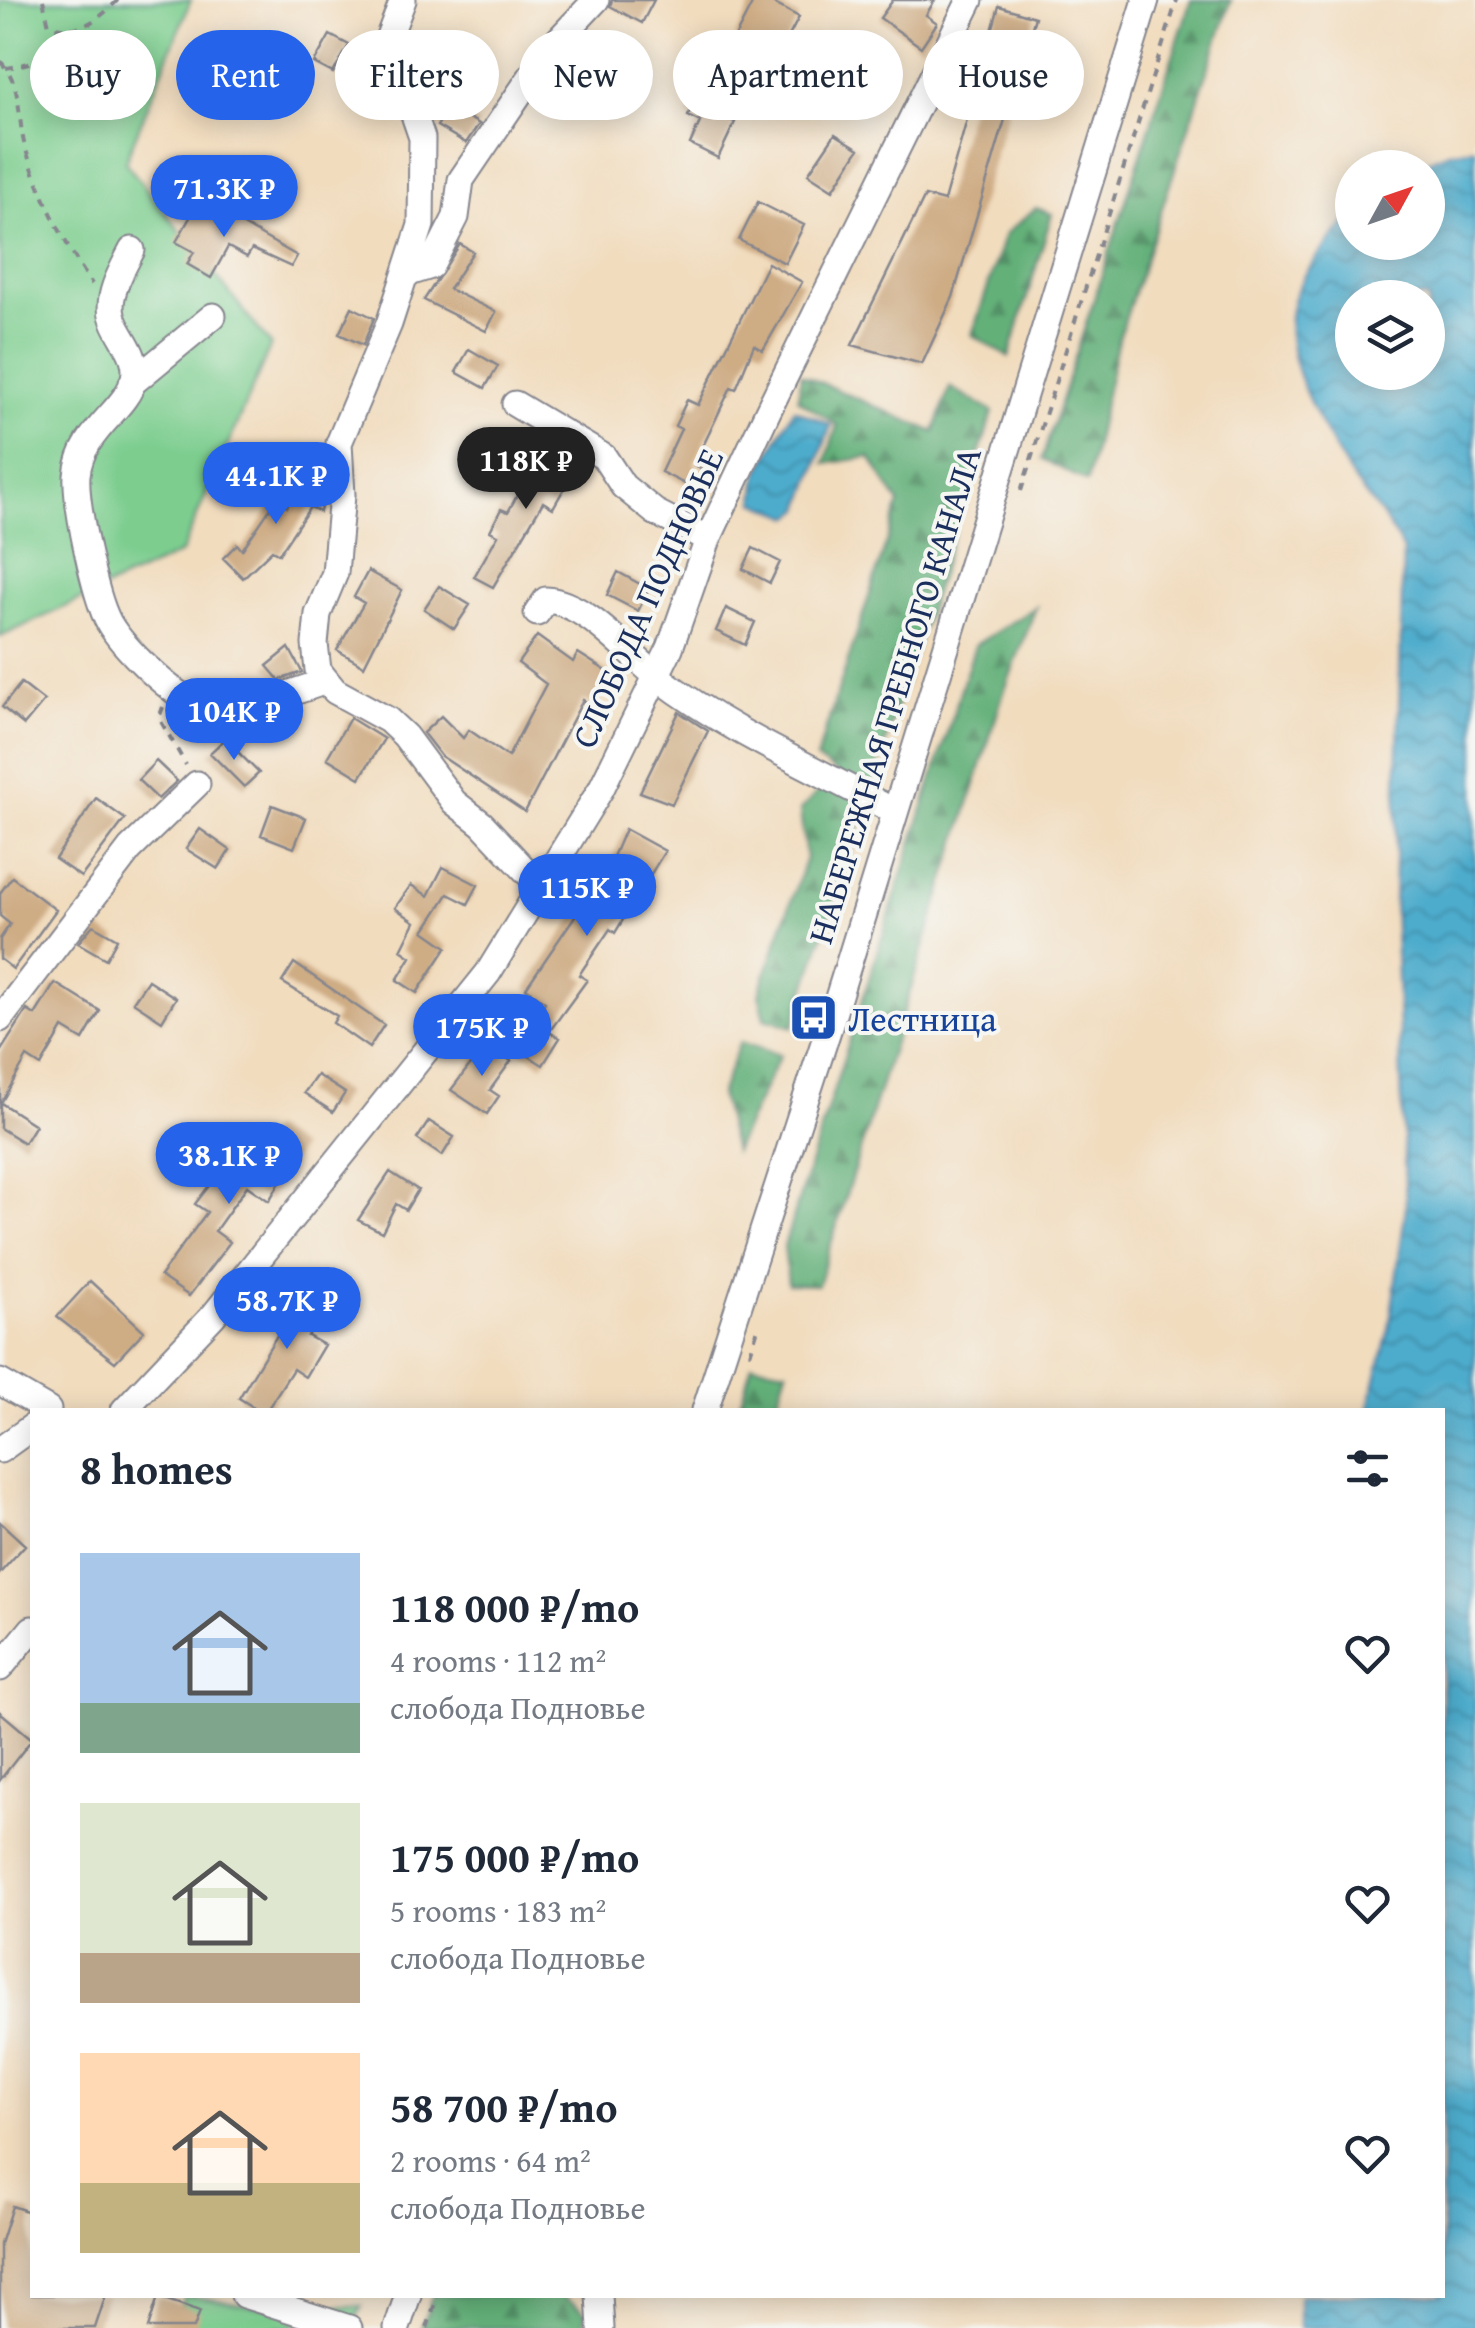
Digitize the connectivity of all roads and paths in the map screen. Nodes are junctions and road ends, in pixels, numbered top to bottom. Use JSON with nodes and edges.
{"nodes":[{"id":1,"x":43,"y":0,"type":"edge"},
{"id":2,"x":118,"y":0,"type":"edge"},
{"id":3,"x":403,"y":0,"type":"edge"},
{"id":4,"x":596,"y":0,"type":"edge"},
{"id":5,"x":970,"y":0,"type":"edge"},
{"id":6,"x":1146,"y":0,"type":"edge"},
{"id":7,"x":90,"y":24,"type":"junction"},
{"id":8,"x":0,"y":61,"type":"edge"},
{"id":9,"x":6,"y":68,"type":"junction"},
{"id":10,"x":132,"y":250,"type":"dead end"},
{"id":11,"x":406,"y":274,"type":"junction"},
{"id":12,"x":111,"y":312,"type":"junction"},
{"id":13,"x":213,"y":316,"type":"dead end"},
{"id":14,"x":132,"y":383,"type":"junction"},
{"id":15,"x":515,"y":404,"type":"dead end"},
{"id":16,"x":708,"y":539,"type":"junction"},
{"id":17,"x":537,"y":613,"type":"dead end"},
{"id":18,"x":656,"y":676,"type":"junction"},
{"id":19,"x":324,"y":682,"type":"junction"},
{"id":20,"x":169,"y":688,"type":"junction"},
{"id":21,"x":197,"y":784,"type":"joint"},
{"id":22,"x":895,"y":812,"type":"junction"},
{"id":23,"x":541,"y":887,"type":"junction"},
{"id":24,"x":0,"y":1019,"type":"edge"},
{"id":25,"x":0,"y":1382,"type":"edge"},
{"id":26,"x":45,"y":1408,"type":"edge"},
{"id":27,"x":126,"y":1408,"type":"edge"},
{"id":28,"x":706,"y":1408,"type":"edge"},
{"id":29,"x":30,"y":1428,"type":"edge"},
{"id":30,"x":0,"y":1450,"type":"edge"},
{"id":31,"x":30,"y":1631,"type":"edge"},
{"id":32,"x":0,"y":1668,"type":"edge"},
{"id":33,"x":254,"y":2298,"type":"edge"},
{"id":34,"x":407,"y":2298,"type":"edge"},
{"id":35,"x":437,"y":2298,"type":"edge"},
{"id":36,"x":600,"y":2298,"type":"edge"},
{"id":37,"x":349,"y":2328,"type":"edge"},
{"id":38,"x":397,"y":2328,"type":"edge"},
{"id":39,"x":427,"y":2328,"type":"edge"},
{"id":40,"x":600,"y":2328,"type":"edge"}],
"edges":[{"from":1,"to":7,"type":"path"},
{"from":2,"to":7,"type":"path"},
{"from":3,"to":11,"type":"street"},
{"from":4,"to":11,"type":"street"},
{"from":5,"to":16,"type":"street","name":"СЛОБОДА ПОДНОВЬЕ"},
{"from":6,"to":22,"type":"street","name":"НАБЕРЕЖНАЯ ГРЕБНОГО КАНАЛА"},
{"from":7,"to":9,"type":"path"},
{"from":8,"to":9,"type":"path"},
{"from":9,"to":12,"type":"path"},
{"from":10,"to":12,"type":"street"},
{"from":11,"to":19,"type":"street"},
{"from":12,"to":14,"type":"street"},
{"from":13,"to":14,"type":"street"},
{"from":14,"to":20,"type":"street"},
{"from":15,"to":16,"type":"street"},
{"from":16,"to":18,"type":"street","name":"СЛОБОДА ПОДНОВЬЕ"},
{"from":17,"to":18,"type":"street"},
{"from":18,"to":22,"type":"street"},
{"from":18,"to":23,"type":"street","name":"СЛОБОДА ПОДНОВЬЕ"},
{"from":19,"to":20,"type":"street"},
{"from":19,"to":23,"type":"street"},
{"from":20,"to":21,"type":"path"},
{"from":21,"to":24,"type":"street"},
{"from":22,"to":28,"type":"street","name":"НАБЕРЕЖНАЯ ГРЕБНОГО КАНАЛА"},
{"from":23,"to":27,"type":"street","name":"СЛОБОДА ПОДНОВЬЕ"},
{"from":25,"to":26,"type":"street"},
{"from":29,"to":30,"type":"street"},
{"from":31,"to":32,"type":"street"},
{"from":33,"to":37,"type":"street"},
{"from":34,"to":38,"type":"street"},
{"from":35,"to":39,"type":"path"},
{"from":36,"to":40,"type":"street"}]}
